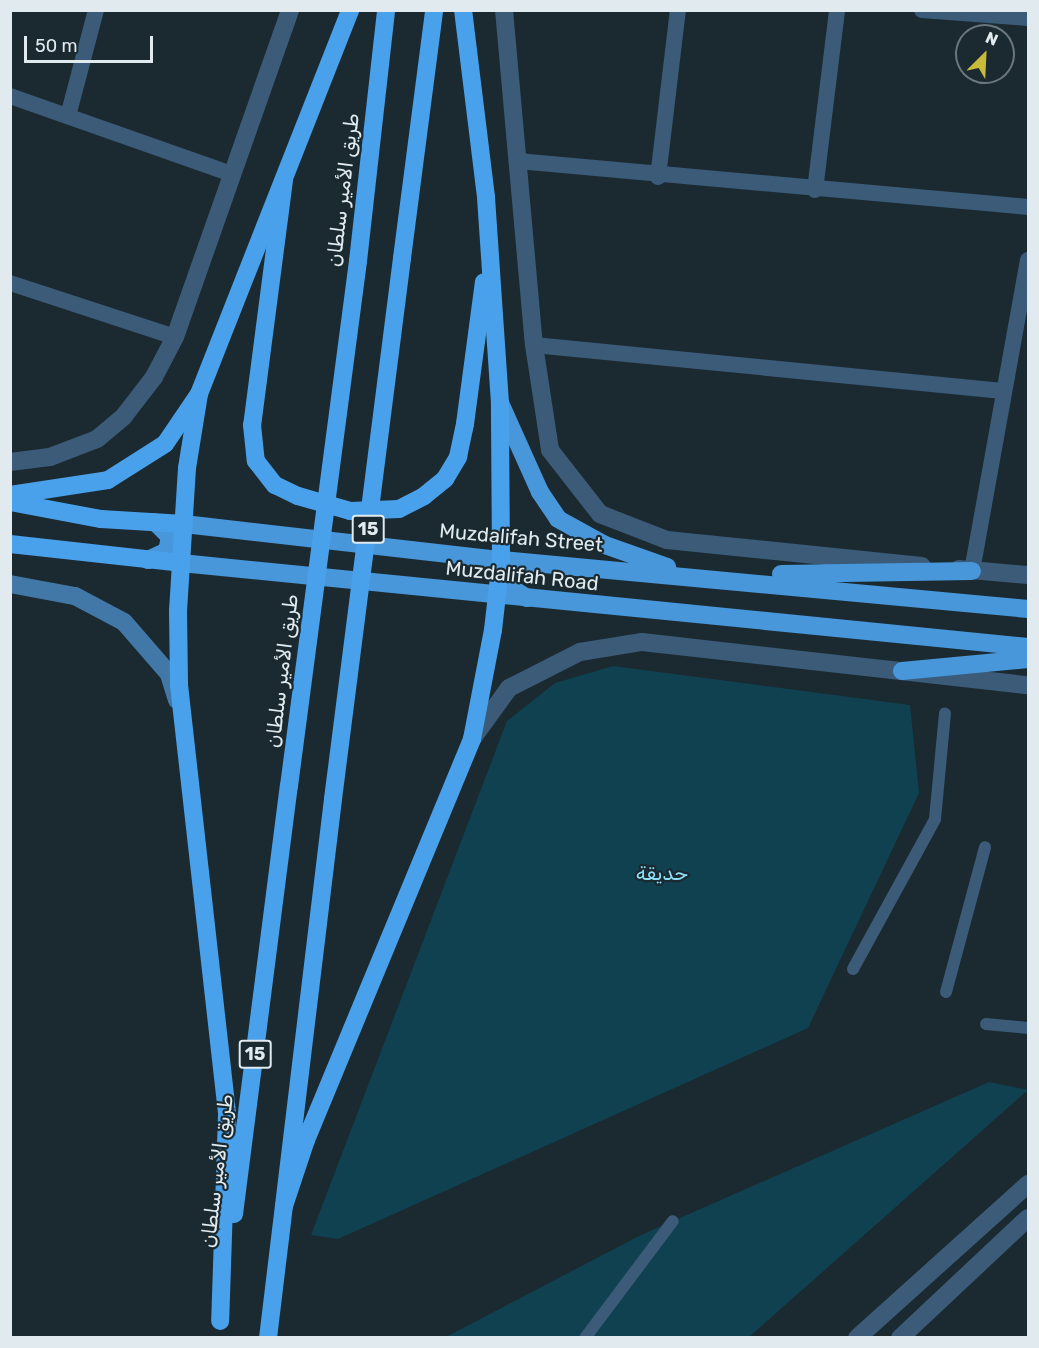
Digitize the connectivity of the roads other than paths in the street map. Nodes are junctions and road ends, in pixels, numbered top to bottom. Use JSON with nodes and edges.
{"nodes":[{"id":1,"x":96,"y":10,"type":"edge"},
{"id":2,"x":290,"y":10,"type":"edge"},
{"id":3,"x":350,"y":10,"type":"edge"},
{"id":4,"x":386,"y":10,"type":"edge"},
{"id":5,"x":434,"y":10,"type":"edge"},
{"id":6,"x":463,"y":10,"type":"edge"},
{"id":7,"x":504,"y":10,"type":"edge"},
{"id":8,"x":678,"y":10,"type":"edge"},
{"id":9,"x":837,"y":10,"type":"edge"},
{"id":10,"x":922,"y":10,"type":"edge"},
{"id":11,"x":1029,"y":18,"type":"edge"},
{"id":12,"x":10,"y":96,"type":"edge"},
{"id":13,"x":68,"y":116,"type":"junction"},
{"id":14,"x":518,"y":161,"type":"junction"},
{"id":15,"x":232,"y":174,"type":"junction"},
{"id":16,"x":658,"y":177,"type":"junction"},
{"id":17,"x":284,"y":180,"type":"junction"},
{"id":18,"x":815,"y":190,"type":"junction"},
{"id":19,"x":1029,"y":207,"type":"edge"},
{"id":20,"x":489,"y":241,"type":"junction"},
{"id":21,"x":1029,"y":260,"type":"edge"},
{"id":22,"x":10,"y":284,"type":"edge"},
{"id":23,"x":175,"y":338,"type":"junction"},
{"id":24,"x":534,"y":345,"type":"junction"},
{"id":25,"x":1003,"y":391,"type":"junction"},
{"id":26,"x":199,"y":394,"type":"junction"},
{"id":27,"x":500,"y":403,"type":"junction"},
{"id":28,"x":10,"y":462,"type":"edge"},
{"id":29,"x":10,"y":495,"type":"edge"},
{"id":30,"x":10,"y":502,"type":"edge"},
{"id":31,"x":155,"y":522,"type":"junction"},
{"id":32,"x":184,"y":524,"type":"junction"},
{"id":33,"x":10,"y":544,"type":"edge"},
{"id":34,"x":148,"y":560,"type":"junction"},
{"id":35,"x":501,"y":560,"type":"junction"},
{"id":36,"x":533,"y":562,"type":"junction"},
{"id":37,"x":181,"y":563,"type":"junction"},
{"id":38,"x":972,"y":571,"type":"junction"},
{"id":39,"x":688,"y":574,"type":"junction"},
{"id":40,"x":1029,"y":575,"type":"edge"},
{"id":41,"x":10,"y":584,"type":"edge"},
{"id":42,"x":494,"y":596,"type":"junction"},
{"id":43,"x":529,"y":599,"type":"junction"},
{"id":44,"x":1029,"y":609,"type":"edge"},
{"id":45,"x":1029,"y":647,"type":"edge"},
{"id":46,"x":1029,"y":659,"type":"edge"},
{"id":47,"x":902,"y":671,"type":"junction"},
{"id":48,"x":1029,"y":685,"type":"edge"},
{"id":49,"x":180,"y":710,"type":"junction"},
{"id":50,"x":945,"y":713,"type":"dead end"},
{"id":51,"x":472,"y":739,"type":"junction"},
{"id":52,"x":985,"y":847,"type":"dead end"},
{"id":53,"x":853,"y":969,"type":"dead end"},
{"id":54,"x":946,"y":992,"type":"dead end"},
{"id":55,"x":986,"y":1024,"type":"dead end"},
{"id":56,"x":1029,"y":1028,"type":"edge"},
{"id":57,"x":1029,"y":1185,"type":"edge"},
{"id":58,"x":284,"y":1206,"type":"junction"},
{"id":59,"x":1029,"y":1218,"type":"edge"},
{"id":60,"x":673,"y":1221,"type":"dead end"},
{"id":61,"x":219,"y":1329,"type":"edge"},
{"id":62,"x":268,"y":1338,"type":"edge"},
{"id":63,"x":585,"y":1338,"type":"edge"},
{"id":64,"x":857,"y":1338,"type":"edge"},
{"id":65,"x":900,"y":1338,"type":"edge"}],
"edges":[{"from":1,"to":13,"type":"street"},
{"from":2,"to":15,"type":"street"},
{"from":3,"to":17,"type":"highway"},
{"from":4,"to":61,"type":"highway","name":"طريق الأمير سلطان","number":"15","bridge":true},
{"from":5,"to":58,"type":"highway","number":"15","bridge":true},
{"from":6,"to":20,"type":"highway"},
{"from":7,"to":14,"type":"street"},
{"from":8,"to":16,"type":"street"},
{"from":9,"to":18,"type":"street"},
{"from":10,"to":11,"type":"street"},
{"from":12,"to":13,"type":"street"},
{"from":13,"to":15,"type":"street"},
{"from":14,"to":16,"type":"street"},
{"from":14,"to":24,"type":"street"},
{"from":15,"to":23,"type":"street"},
{"from":16,"to":18,"type":"street"},
{"from":17,"to":20,"type":"highway"},
{"from":17,"to":26,"type":"highway"},
{"from":18,"to":19,"type":"street"},
{"from":20,"to":27,"type":"highway"},
{"from":21,"to":25,"type":"street"},
{"from":22,"to":23,"type":"street"},
{"from":23,"to":28,"type":"street"},
{"from":24,"to":25,"type":"street"},
{"from":24,"to":38,"type":"street"},
{"from":25,"to":38,"type":"street"},
{"from":26,"to":29,"type":"highway"},
{"from":26,"to":32,"type":"highway"},
{"from":27,"to":35,"type":"highway"},
{"from":27,"to":39,"type":"highway"},
{"from":30,"to":31,"type":"highway","name":"Muzdalifah Street"},
{"from":31,"to":32,"type":"highway","name":"Muzdalifah Street"},
{"from":31,"to":34,"type":"highway"},
{"from":32,"to":35,"type":"highway","name":"Muzdalifah Street"},
{"from":32,"to":37,"type":"highway"},
{"from":33,"to":34,"type":"highway","name":"Muzdalifah Road"},
{"from":34,"to":37,"type":"highway","name":"Muzdalifah Road"},
{"from":35,"to":36,"type":"highway","name":"Muzdalifah Street"},
{"from":35,"to":42,"type":"highway"},
{"from":36,"to":39,"type":"highway","name":"Muzdalifah Street"},
{"from":36,"to":43,"type":"highway"},
{"from":37,"to":42,"type":"highway","name":"Muzdalifah Road"},
{"from":37,"to":49,"type":"highway"},
{"from":38,"to":39,"type":"highway"},
{"from":38,"to":40,"type":"street"},
{"from":39,"to":44,"type":"highway","name":"Muzdalifah Street"},
{"from":41,"to":49,"type":"main road"},
{"from":42,"to":43,"type":"highway","name":"Muzdalifah Road"},
{"from":42,"to":51,"type":"highway"},
{"from":43,"to":45,"type":"highway","name":"Muzdalifah Road"},
{"from":46,"to":47,"type":"highway"},
{"from":47,"to":48,"type":"street"},
{"from":47,"to":51,"type":"street"},
{"from":49,"to":61,"type":"highway"},
{"from":50,"to":53,"type":"street"},
{"from":51,"to":58,"type":"highway"},
{"from":52,"to":54,"type":"street"},
{"from":55,"to":56,"type":"street"},
{"from":57,"to":64,"type":"street"},
{"from":58,"to":62,"type":"highway","number":"15"},
{"from":59,"to":65,"type":"street"},
{"from":60,"to":63,"type":"street"}]}
